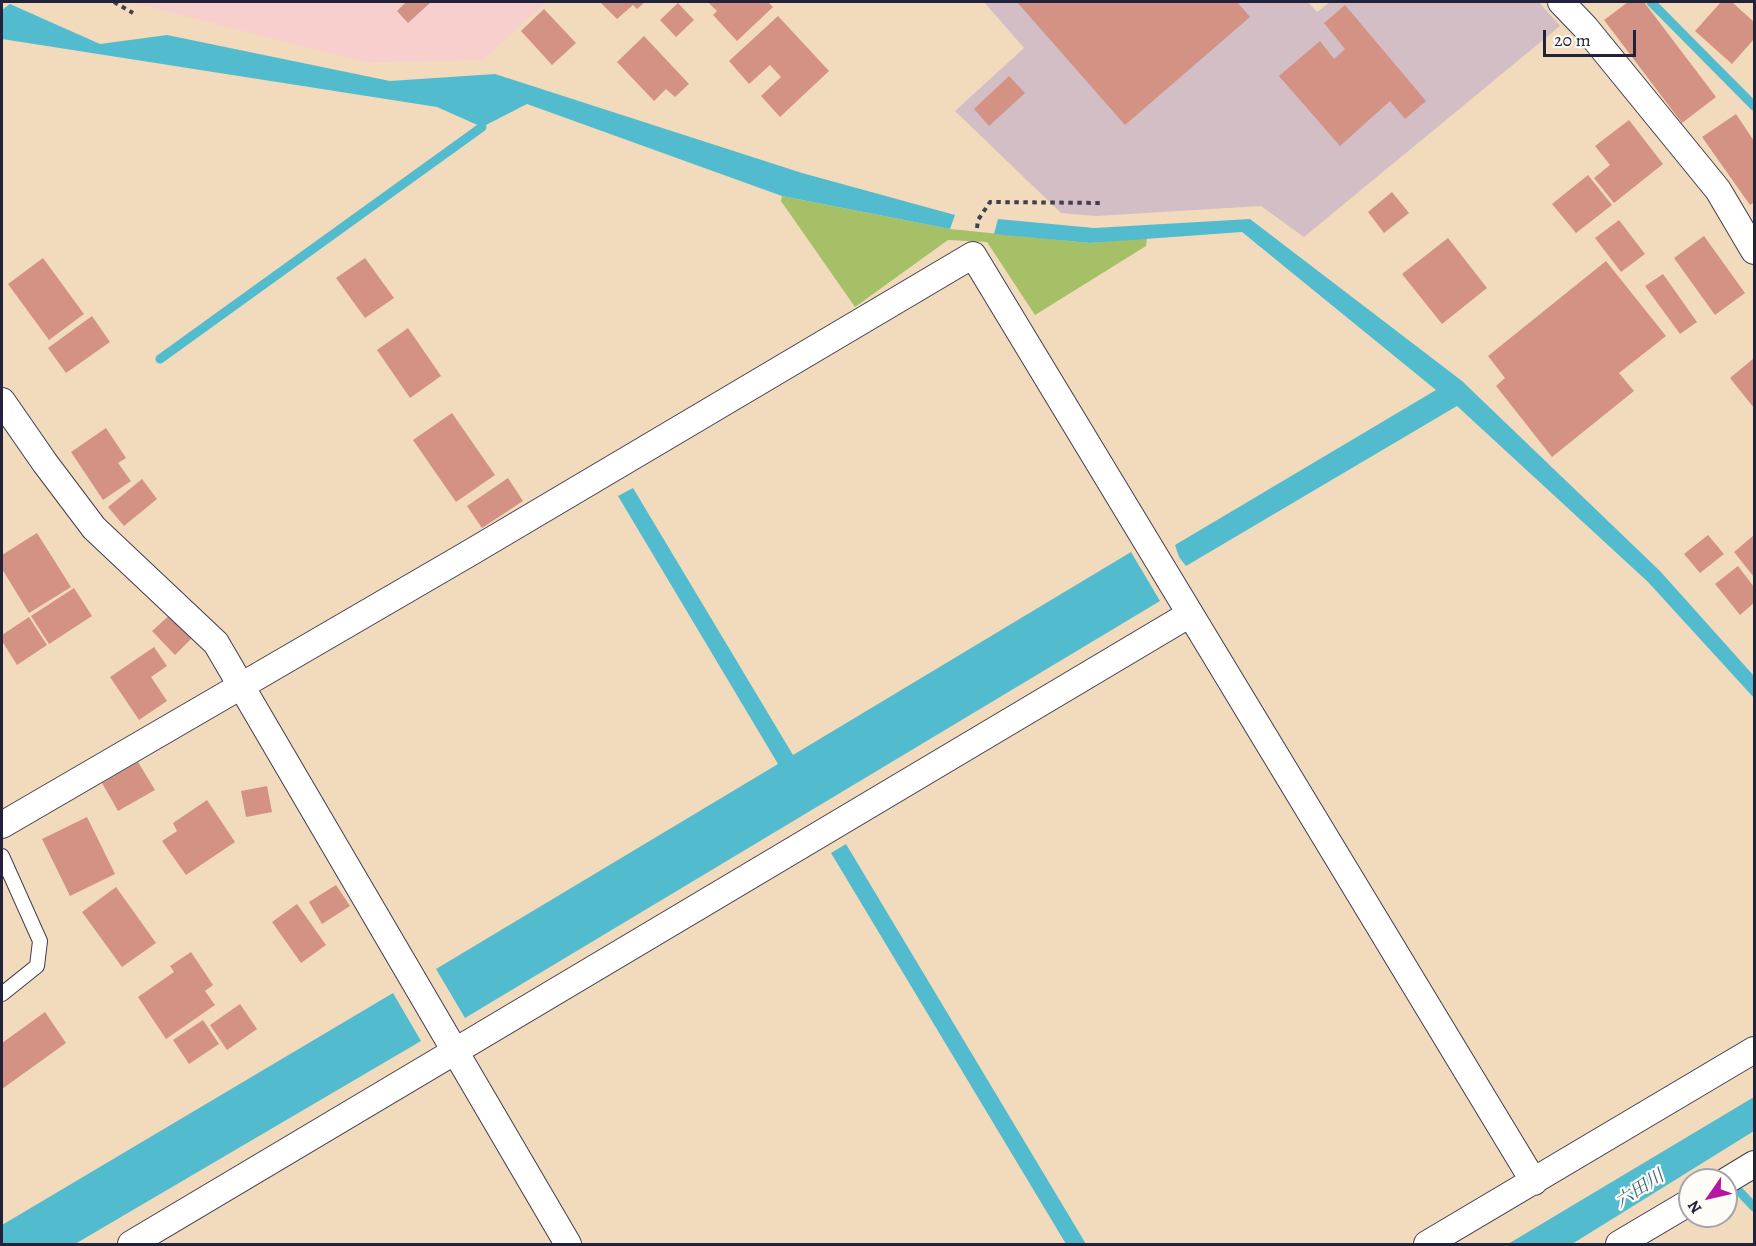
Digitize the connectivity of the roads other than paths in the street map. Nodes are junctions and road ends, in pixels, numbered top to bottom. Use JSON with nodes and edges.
{"nodes":[{"id":1,"x":1561,"y":2,"type":"edge"},
{"id":2,"x":1755,"y":251,"type":"edge"},
{"id":3,"x":2,"y":401,"type":"edge"},
{"id":4,"x":1190,"y":614,"type":"junction"},
{"id":5,"x":241,"y":684,"type":"junction"},
{"id":6,"x":2,"y":825,"type":"edge"},
{"id":7,"x":2,"y":856,"type":"edge"},
{"id":8,"x":2,"y":994,"type":"edge"},
{"id":9,"x":1755,"y":1050,"type":"edge"},
{"id":10,"x":455,"y":1052,"type":"junction"},
{"id":11,"x":1755,"y":1164,"type":"edge"},
{"id":12,"x":1738,"y":1174,"type":"edge"},
{"id":13,"x":1534,"y":1182,"type":"junction"},
{"id":14,"x":1678,"y":1209,"type":"edge"},
{"id":15,"x":131,"y":1245,"type":"edge"},
{"id":16,"x":568,"y":1245,"type":"edge"},
{"id":17,"x":1427,"y":1245,"type":"edge"},
{"id":18,"x":1619,"y":1245,"type":"edge"}],
"edges":[{"from":1,"to":2,"type":"street"},
{"from":3,"to":5,"type":"street"},
{"from":4,"to":5,"type":"street"},
{"from":4,"to":10,"type":"street"},
{"from":4,"to":13,"type":"street"},
{"from":5,"to":6,"type":"street"},
{"from":5,"to":10,"type":"street"},
{"from":7,"to":8,"type":"lane"},
{"from":9,"to":13,"type":"street"},
{"from":10,"to":15,"type":"street"},
{"from":10,"to":16,"type":"street"},
{"from":11,"to":12,"type":"street"},
{"from":13,"to":17,"type":"street"},
{"from":14,"to":18,"type":"street"}]}
